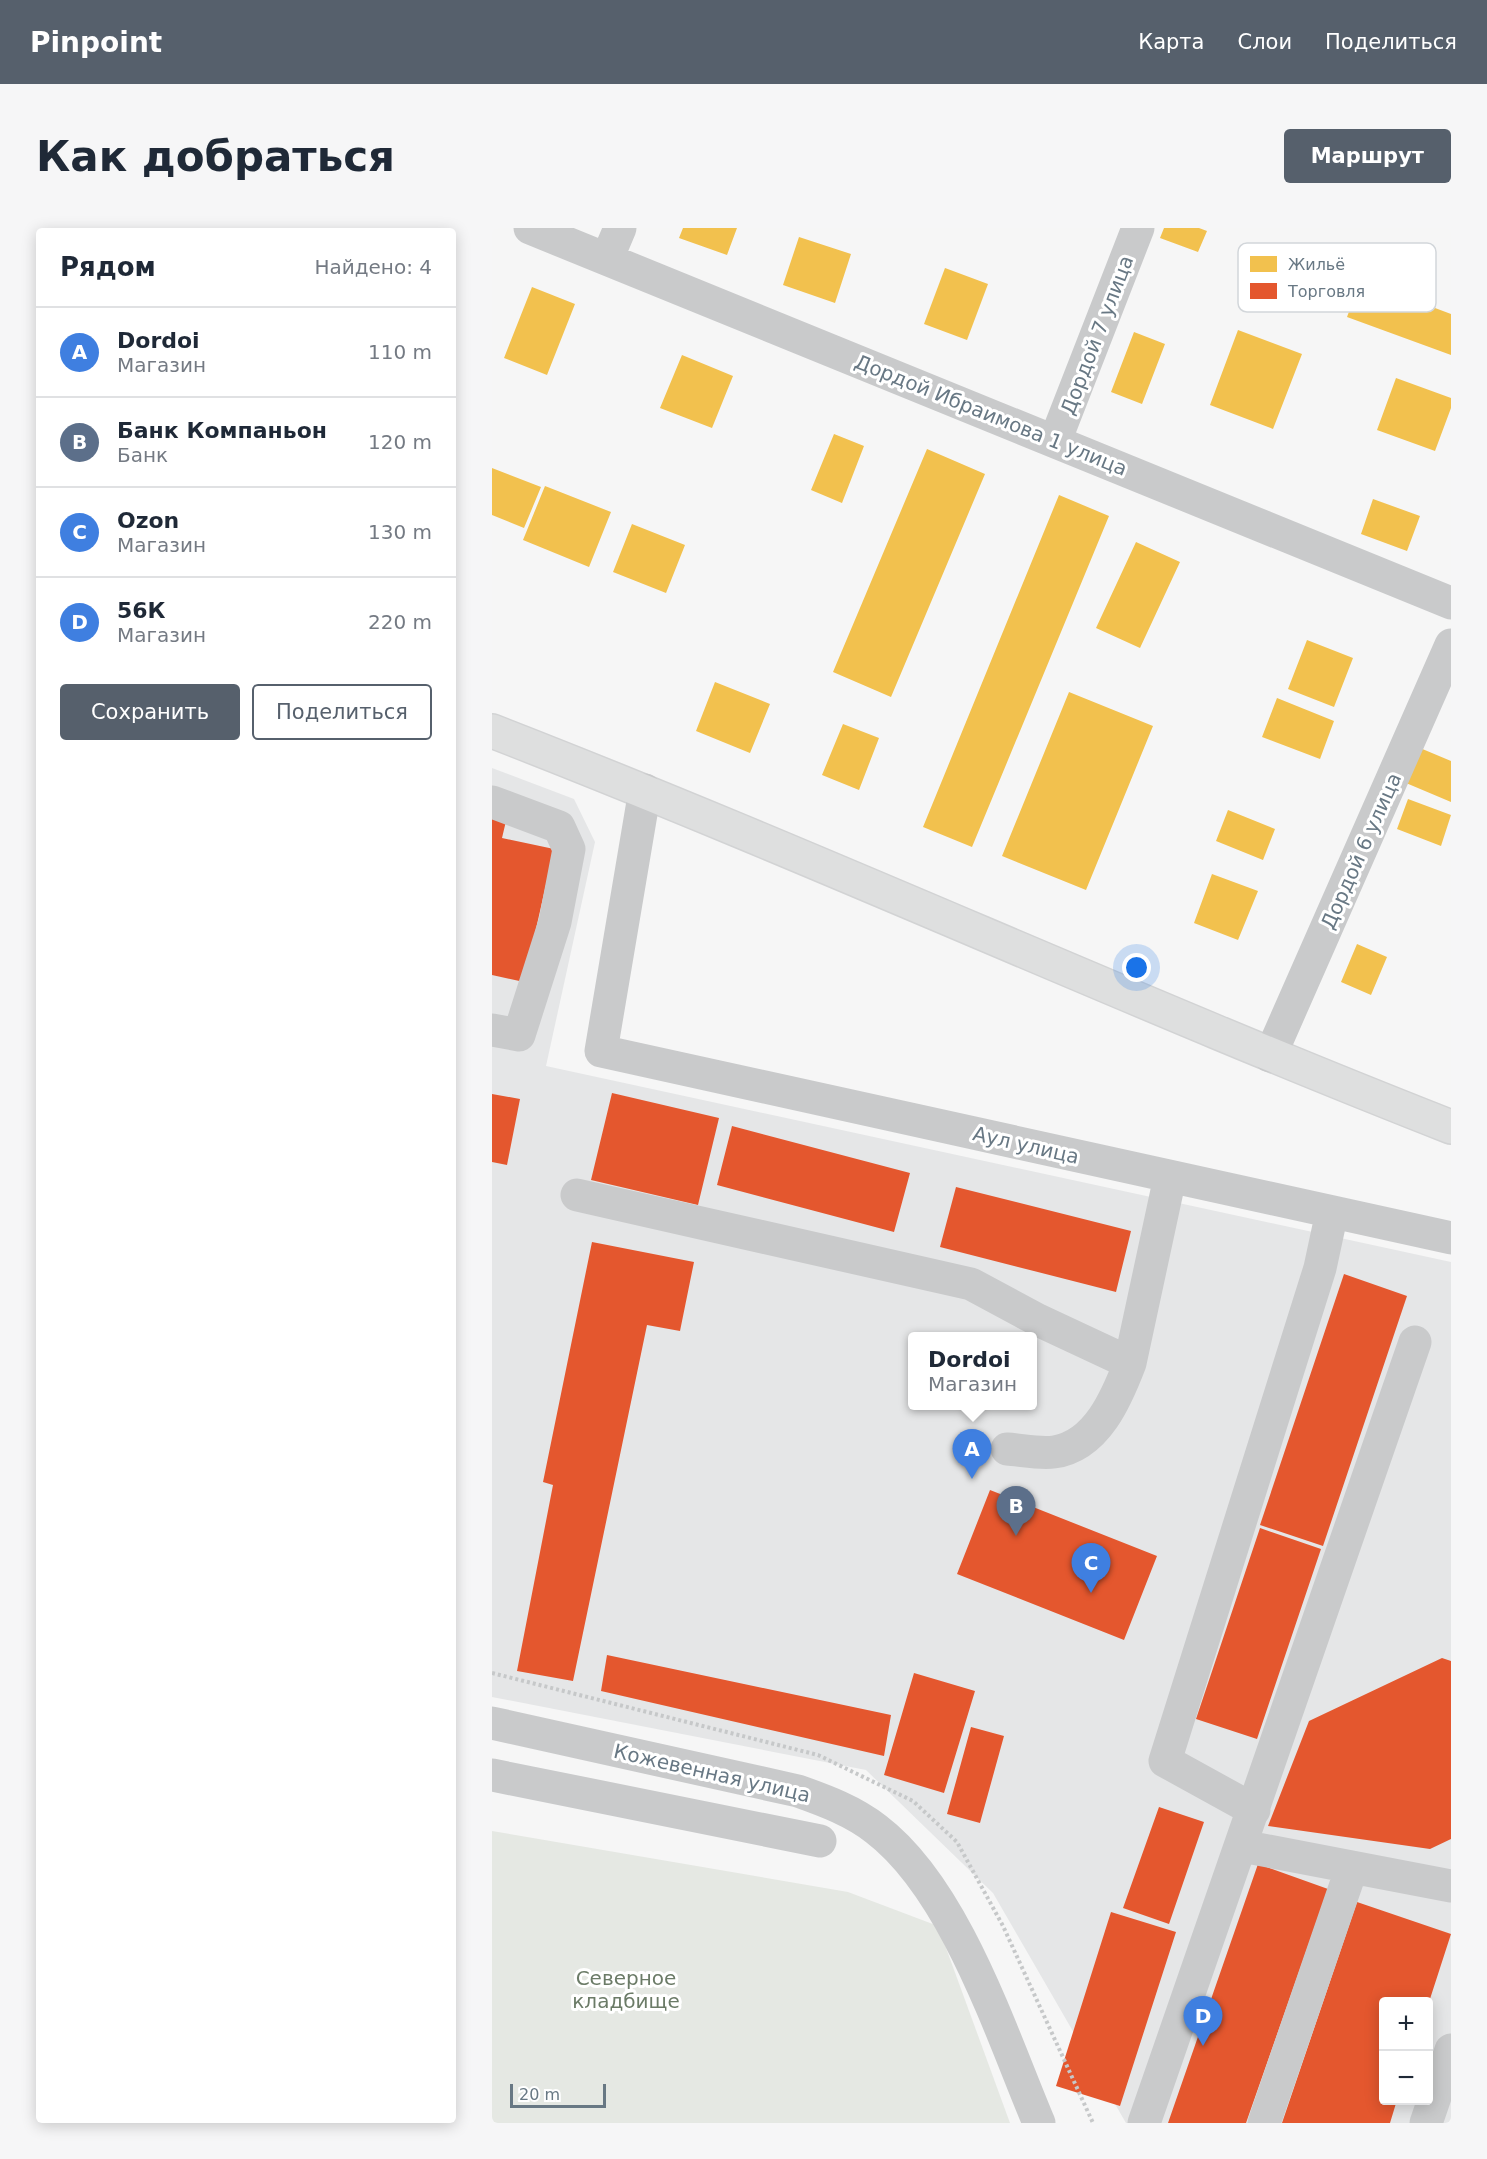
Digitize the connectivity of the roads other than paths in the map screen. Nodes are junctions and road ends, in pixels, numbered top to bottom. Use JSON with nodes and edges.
{"nodes":[{"id":1,"x":530,"y":228,"type":"edge"},
{"id":2,"x":620,"y":228,"type":"edge"},
{"id":3,"x":1138,"y":228,"type":"edge"},
{"id":4,"x":607,"y":259,"type":"junction"},
{"id":5,"x":1055,"y":441,"type":"junction"},
{"id":6,"x":1451,"y":603,"type":"edge"},
{"id":7,"x":1451,"y":645,"type":"edge"},
{"id":8,"x":492,"y":731,"type":"edge"},
{"id":9,"x":645,"y":790,"type":"junction"},
{"id":10,"x":492,"y":802,"type":"edge"},
{"id":11,"x":492,"y":1029,"type":"edge"},
{"id":12,"x":1270,"y":1056,"type":"junction"},
{"id":13,"x":1451,"y":1126,"type":"edge"},
{"id":14,"x":1170,"y":1177,"type":"junction"},
{"id":15,"x":577,"y":1195,"type":"dead end"},
{"id":16,"x":1332,"y":1212,"type":"junction"},
{"id":17,"x":1451,"y":1238,"type":"edge"},
{"id":18,"x":1415,"y":1342,"type":"dead end"},
{"id":19,"x":1130,"y":1363,"type":"junction"},
{"id":20,"x":1007,"y":1449,"type":"dead end"},
{"id":21,"x":492,"y":1723,"type":"edge"},
{"id":22,"x":492,"y":1775,"type":"edge"},
{"id":23,"x":1254,"y":1810,"type":"junction"},
{"id":24,"x":820,"y":1841,"type":"dead end"},
{"id":25,"x":1242,"y":1846,"type":"junction"},
{"id":26,"x":1352,"y":1867,"type":"junction"},
{"id":27,"x":1451,"y":1886,"type":"edge"},
{"id":28,"x":1451,"y":2050,"type":"edge"},
{"id":29,"x":1039,"y":2123,"type":"edge"},
{"id":30,"x":1144,"y":2123,"type":"edge"},
{"id":31,"x":1264,"y":2123,"type":"edge"},
{"id":32,"x":1426,"y":2123,"type":"edge"}],
"edges":[{"from":1,"to":4,"type":"street","name":"Дордой Ибраимова 1 улица"},
{"from":2,"to":4,"type":"street"},
{"from":3,"to":5,"type":"street","name":"Дордой 7 улица"},
{"from":4,"to":5,"type":"street","name":"Дордой Ибраимова 1 улица"},
{"from":5,"to":6,"type":"street","name":"Дордой Ибраимова 1 улица"},
{"from":7,"to":12,"type":"street","name":"Дордой 6 улица"},
{"from":8,"to":9,"type":"main road"},
{"from":9,"to":12,"type":"main road"},
{"from":9,"to":14,"type":"street","name":"Аул улица"},
{"from":10,"to":11,"type":"street"},
{"from":12,"to":13,"type":"main road"},
{"from":14,"to":16,"type":"street","name":"Аул улица"},
{"from":14,"to":19,"type":"street"},
{"from":15,"to":19,"type":"street"},
{"from":16,"to":17,"type":"street","name":"Аул улица"},
{"from":16,"to":23,"type":"street"},
{"from":18,"to":23,"type":"street"},
{"from":19,"to":20,"type":"street"},
{"from":21,"to":29,"type":"street","name":"Кожевенная улица"},
{"from":22,"to":24,"type":"street"},
{"from":23,"to":25,"type":"street"},
{"from":25,"to":26,"type":"street"},
{"from":25,"to":30,"type":"street"},
{"from":26,"to":27,"type":"street"},
{"from":26,"to":31,"type":"street"},
{"from":28,"to":32,"type":"street"}]}
